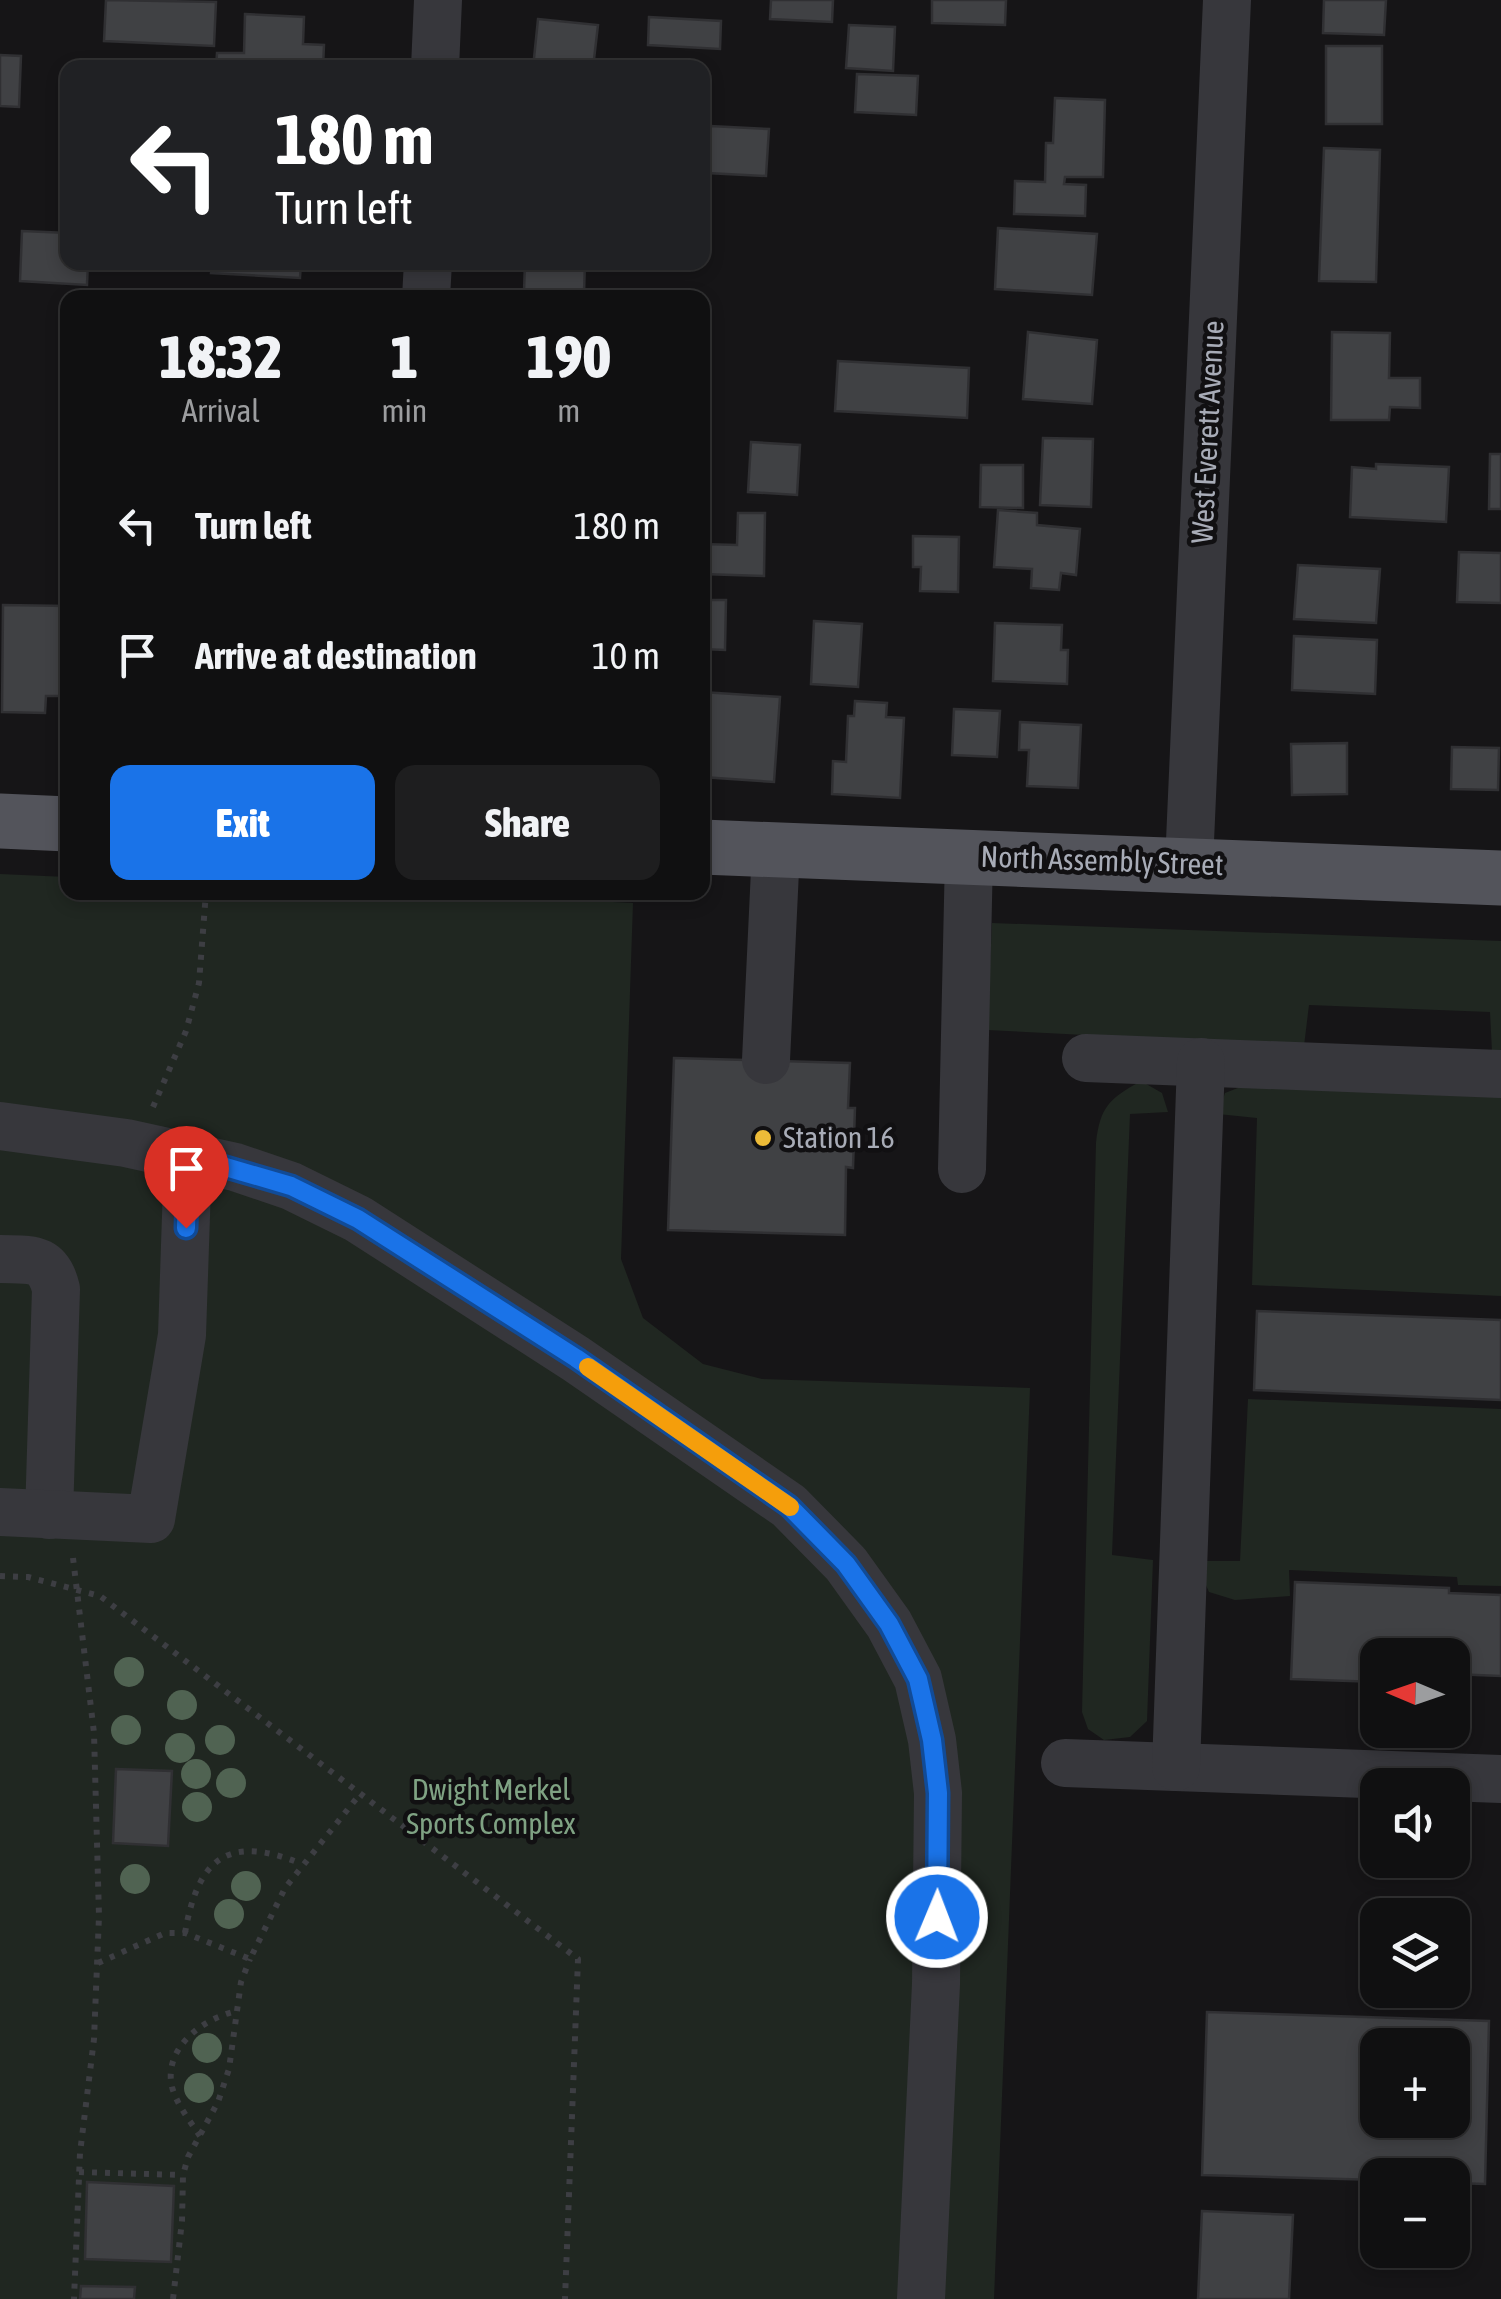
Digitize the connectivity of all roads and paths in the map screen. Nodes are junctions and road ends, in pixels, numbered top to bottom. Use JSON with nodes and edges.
{"nodes":[{"id":1,"x":438,"y":0,"type":"edge"},
{"id":2,"x":1227,"y":0,"type":"edge"},
{"id":3,"x":435,"y":60,"type":"edge"},
{"id":4,"x":0,"y":821,"type":"edge"},
{"id":5,"x":60,"y":824,"type":"edge"},
{"id":6,"x":710,"y":847,"type":"edge"},
{"id":7,"x":776,"y":849,"type":"junction"},
{"id":8,"x":969,"y":856,"type":"junction"},
{"id":9,"x":1190,"y":864,"type":"junction"},
{"id":10,"x":1501,"y":878,"type":"edge"},
{"id":11,"x":205,"y":900,"type":"edge"},
{"id":12,"x":1086,"y":1058,"type":"dead end"},
{"id":13,"x":766,"y":1060,"type":"dead end"},
{"id":14,"x":1201,"y":1062,"type":"junction"},
{"id":15,"x":1501,"y":1074,"type":"edge"},
{"id":16,"x":0,"y":1126,"type":"edge"},
{"id":17,"x":167,"y":1151,"type":"junction"},
{"id":18,"x":962,"y":1169,"type":"dead end"},
{"id":19,"x":0,"y":1260,"type":"edge"},
{"id":20,"x":0,"y":1512,"type":"edge"},
{"id":21,"x":59,"y":1515,"type":"junction"},
{"id":22,"x":0,"y":1576,"type":"edge"},
{"id":23,"x":77,"y":1590,"type":"junction"},
{"id":24,"x":1065,"y":1763,"type":"dead end"},
{"id":25,"x":1176,"y":1767,"type":"junction"},
{"id":26,"x":1501,"y":1779,"type":"edge"},
{"id":27,"x":360,"y":1794,"type":"junction"},
{"id":28,"x":302,"y":1864,"type":"junction"},
{"id":29,"x":184,"y":1933,"type":"junction"},
{"id":30,"x":250,"y":1958,"type":"junction"},
{"id":31,"x":98,"y":1963,"type":"junction"},
{"id":32,"x":237,"y":2011,"type":"junction"},
{"id":33,"x":200,"y":2136,"type":"junction"},
{"id":34,"x":79,"y":2172,"type":"junction"},
{"id":35,"x":183,"y":2175,"type":"junction"},
{"id":36,"x":74,"y":2299,"type":"edge"},
{"id":37,"x":173,"y":2299,"type":"edge"},
{"id":38,"x":565,"y":2299,"type":"edge"},
{"id":39,"x":922,"y":2299,"type":"edge"}],
"edges":[{"from":1,"to":3,"type":"street"},
{"from":2,"to":9,"type":"street","name":"West Everett Avenue"},
{"from":4,"to":5,"type":"main road"},
{"from":6,"to":7,"type":"main road","name":"North Assembly Street"},
{"from":7,"to":8,"type":"main road","name":"North Assembly Street"},
{"from":7,"to":13,"type":"street"},
{"from":8,"to":9,"type":"main road","name":"North Assembly Street"},
{"from":8,"to":18,"type":"street"},
{"from":9,"to":10,"type":"main road","name":"North Assembly Street"},
{"from":11,"to":17,"type":"path"},
{"from":12,"to":14,"type":"street"},
{"from":14,"to":15,"type":"street"},
{"from":14,"to":25,"type":"street"},
{"from":16,"to":17,"type":"street"},
{"from":17,"to":21,"type":"street"},
{"from":17,"to":39,"type":"street"},
{"from":19,"to":21,"type":"street"},
{"from":20,"to":21,"type":"street"},
{"from":21,"to":23,"type":"path"},
{"from":22,"to":23,"type":"path"},
{"from":23,"to":27,"type":"path"},
{"from":23,"to":31,"type":"path"},
{"from":24,"to":25,"type":"street"},
{"from":25,"to":26,"type":"street"},
{"from":27,"to":28,"type":"path"},
{"from":27,"to":38,"type":"path"},
{"from":28,"to":29,"type":"path"},
{"from":28,"to":30,"type":"path"},
{"from":29,"to":30,"type":"path"},
{"from":29,"to":31,"type":"path"},
{"from":30,"to":32,"type":"path"},
{"from":31,"to":34,"type":"path"},
{"from":32,"to":33,"type":"path"},
{"from":32,"to":33,"type":"path"},
{"from":33,"to":35,"type":"path"},
{"from":34,"to":35,"type":"path"},
{"from":34,"to":36,"type":"path"},
{"from":35,"to":37,"type":"path"}]}
